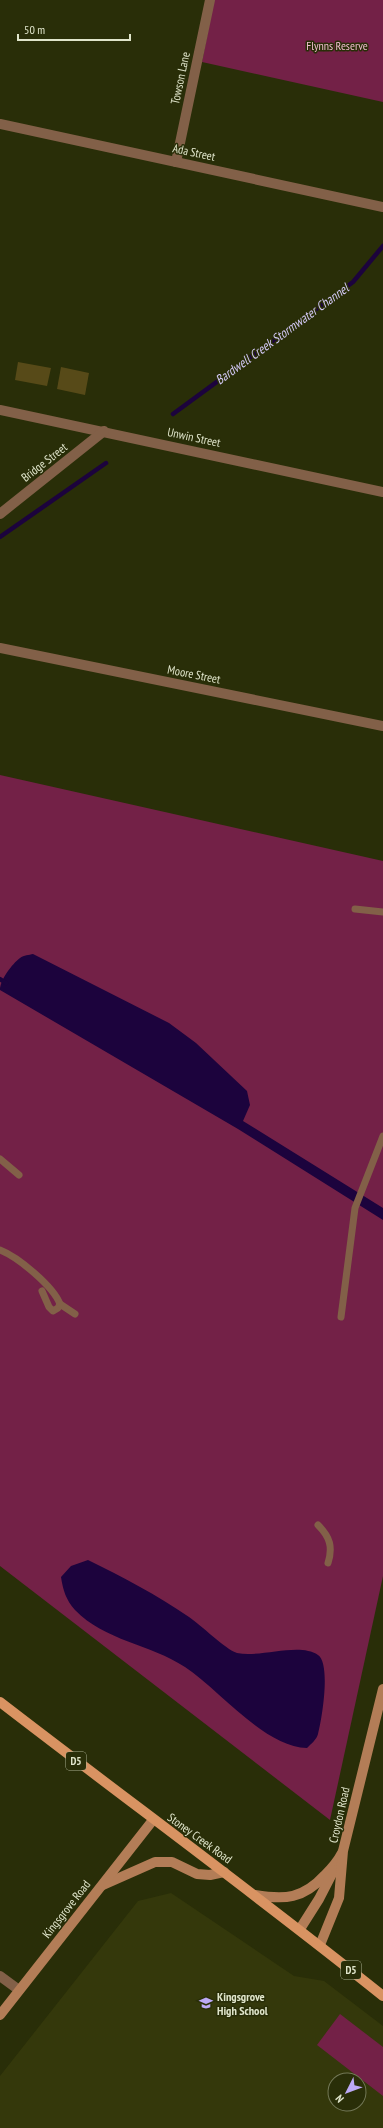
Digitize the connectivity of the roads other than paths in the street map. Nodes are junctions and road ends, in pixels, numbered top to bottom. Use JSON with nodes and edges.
{"nodes":[{"id":1,"x":210,"y":0,"type":"edge"},
{"id":2,"x":0,"y":124,"type":"edge"},
{"id":3,"x":176,"y":162,"type":"junction"},
{"id":4,"x":383,"y":207,"type":"edge"},
{"id":5,"x":0,"y":410,"type":"edge"},
{"id":6,"x":104,"y":431,"type":"junction"},
{"id":7,"x":383,"y":492,"type":"edge"},
{"id":8,"x":0,"y":514,"type":"edge"},
{"id":9,"x":0,"y":648,"type":"edge"},
{"id":10,"x":383,"y":726,"type":"edge"},
{"id":11,"x":355,"y":909,"type":"dead end"},
{"id":12,"x":383,"y":912,"type":"edge"},
{"id":13,"x":383,"y":1136,"type":"edge"},
{"id":14,"x":0,"y":1159,"type":"edge"},
{"id":15,"x":19,"y":1175,"type":"dead end"},
{"id":16,"x":0,"y":1250,"type":"edge"},
{"id":17,"x":42,"y":1291,"type":"dead end"},
{"id":18,"x":60,"y":1304,"type":"junction"},
{"id":19,"x":75,"y":1314,"type":"dead end"},
{"id":20,"x":341,"y":1317,"type":"dead end"},
{"id":21,"x":318,"y":1525,"type":"dead end"},
{"id":22,"x":328,"y":1563,"type":"dead end"},
{"id":23,"x":383,"y":1689,"type":"edge"},
{"id":24,"x":0,"y":1702,"type":"edge"},
{"id":25,"x":153,"y":1820,"type":"junction"},
{"id":26,"x":341,"y":1856,"type":"junction"},
{"id":27,"x":224,"y":1872,"type":"junction"},
{"id":28,"x":100,"y":1887,"type":"junction"},
{"id":29,"x":255,"y":1895,"type":"junction"},
{"id":30,"x":300,"y":1929,"type":"junction"},
{"id":31,"x":320,"y":1945,"type":"junction"},
{"id":32,"x":0,"y":1976,"type":"edge"},
{"id":33,"x":19,"y":1990,"type":"junction"},
{"id":34,"x":383,"y":1996,"type":"edge"},
{"id":35,"x":0,"y":2015,"type":"edge"}],
"edges":[{"from":1,"to":3,"type":"street","name":"Towson Lane"},
{"from":2,"to":3,"type":"street","name":"Ada Street"},
{"from":3,"to":4,"type":"street","name":"Ada Street"},
{"from":5,"to":6,"type":"street","name":"Unwin Street"},
{"from":6,"to":7,"type":"street","name":"Unwin Street"},
{"from":6,"to":8,"type":"street","name":"Bridge Street"},
{"from":9,"to":10,"type":"street","name":"Moore Street"},
{"from":11,"to":12,"type":"lane"},
{"from":13,"to":20,"type":"lane"},
{"from":14,"to":15,"type":"lane"},
{"from":16,"to":18,"type":"lane"},
{"from":17,"to":18,"type":"lane"},
{"from":18,"to":19,"type":"lane"},
{"from":21,"to":22,"type":"lane"},
{"from":23,"to":26,"type":"main road","name":"Croydon Road"},
{"from":24,"to":25,"type":"main road","name":"Stoney Creek Road","number":"D5"},
{"from":25,"to":27,"type":"main road","name":"Stoney Creek Road","number":"D5"},
{"from":25,"to":28,"type":"main road","name":"Kingsgrove Road"},
{"from":26,"to":29,"type":"main road"},
{"from":26,"to":30,"type":"main road","name":"Croydon Road"},
{"from":26,"to":31,"type":"main road","name":"Croydon Road"},
{"from":27,"to":28,"type":"main road"},
{"from":27,"to":29,"type":"main road","name":"Stoney Creek Road","number":"D5"},
{"from":28,"to":33,"type":"main road","name":"Kingsgrove Road"},
{"from":29,"to":30,"type":"main road","name":"Stoney Creek Road","number":"D5"},
{"from":30,"to":31,"type":"main road","name":"Stoney Creek Road","number":"D5"},
{"from":31,"to":34,"type":"main road","name":"Stoney Creek Road","number":"D5"},
{"from":32,"to":33,"type":"street"},
{"from":33,"to":35,"type":"main road","name":"Kingsgrove Road"}]}
